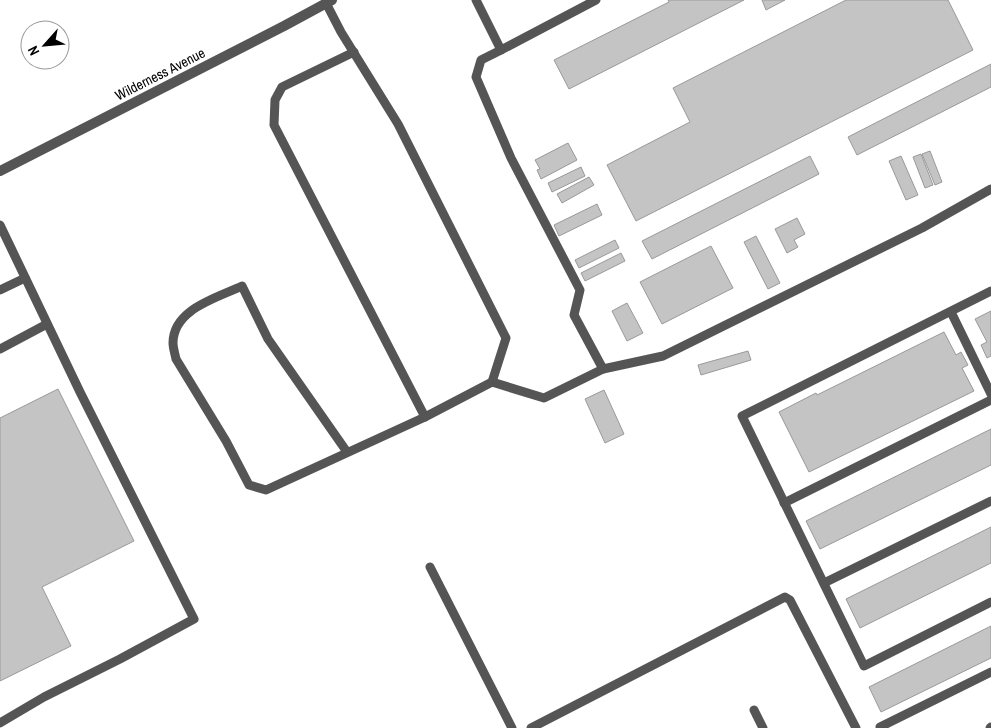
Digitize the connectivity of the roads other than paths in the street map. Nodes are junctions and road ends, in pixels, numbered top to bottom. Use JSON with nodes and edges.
{"nodes":[{"id":1,"x":476,"y":0,"type":"edge"},
{"id":2,"x":596,"y":0,"type":"edge"},
{"id":3,"x":329,"y":2,"type":"edge"},
{"id":4,"x":501,"y":50,"type":"junction"},
{"id":5,"x":354,"y":52,"type":"junction"},
{"id":6,"x":0,"y":171,"type":"edge"},
{"id":7,"x":991,"y":189,"type":"edge"},
{"id":8,"x":0,"y":225,"type":"edge"},
{"id":9,"x":25,"y":278,"type":"junction"},
{"id":10,"x":0,"y":290,"type":"edge"},
{"id":11,"x":991,"y":292,"type":"edge"},
{"id":12,"x":951,"y":312,"type":"junction"},
{"id":13,"x":47,"y":324,"type":"junction"},
{"id":14,"x":0,"y":350,"type":"edge"},
{"id":15,"x":603,"y":369,"type":"junction"},
{"id":16,"x":492,"y":382,"type":"junction"},
{"id":17,"x":991,"y":394,"type":"edge"},
{"id":18,"x":991,"y":400,"type":"edge"},
{"id":19,"x":426,"y":417,"type":"junction"},
{"id":20,"x":347,"y":452,"type":"junction"},
{"id":21,"x":991,"y":500,"type":"edge"},
{"id":22,"x":784,"y":503,"type":"junction"},
{"id":23,"x":430,"y":567,"type":"dead end"},
{"id":24,"x":824,"y":583,"type":"junction"},
{"id":25,"x":991,"y":602,"type":"edge"},
{"id":26,"x":991,"y":672,"type":"edge"},
{"id":27,"x":754,"y":710,"type":"dead end"},
{"id":28,"x":0,"y":723,"type":"edge"},
{"id":29,"x":880,"y":727,"type":"edge"},
{"id":30,"x":512,"y":728,"type":"edge"},
{"id":31,"x":531,"y":728,"type":"edge"},
{"id":32,"x":764,"y":728,"type":"edge"},
{"id":33,"x":856,"y":728,"type":"edge"}],
"edges":[{"from":1,"to":4,"type":"lane"},
{"from":2,"to":4,"type":"lane"},
{"from":3,"to":5,"type":"lane"},
{"from":3,"to":6,"type":"street","name":"Wilderness Avenue"},
{"from":4,"to":15,"type":"lane"},
{"from":5,"to":16,"type":"lane"},
{"from":5,"to":19,"type":"lane"},
{"from":7,"to":15,"type":"lane"},
{"from":8,"to":9,"type":"lane"},
{"from":9,"to":10,"type":"lane"},
{"from":9,"to":13,"type":"lane"},
{"from":11,"to":12,"type":"lane"},
{"from":12,"to":17,"type":"lane"},
{"from":12,"to":22,"type":"lane"},
{"from":13,"to":14,"type":"lane"},
{"from":13,"to":28,"type":"lane"},
{"from":15,"to":16,"type":"lane"},
{"from":16,"to":19,"type":"lane"},
{"from":18,"to":22,"type":"lane"},
{"from":19,"to":20,"type":"lane"},
{"from":20,"to":20,"type":"lane"},
{"from":21,"to":24,"type":"lane"},
{"from":22,"to":24,"type":"lane"},
{"from":23,"to":30,"type":"lane"},
{"from":24,"to":25,"type":"lane"},
{"from":26,"to":29,"type":"lane"},
{"from":27,"to":32,"type":"lane"},
{"from":31,"to":33,"type":"lane"}]}
